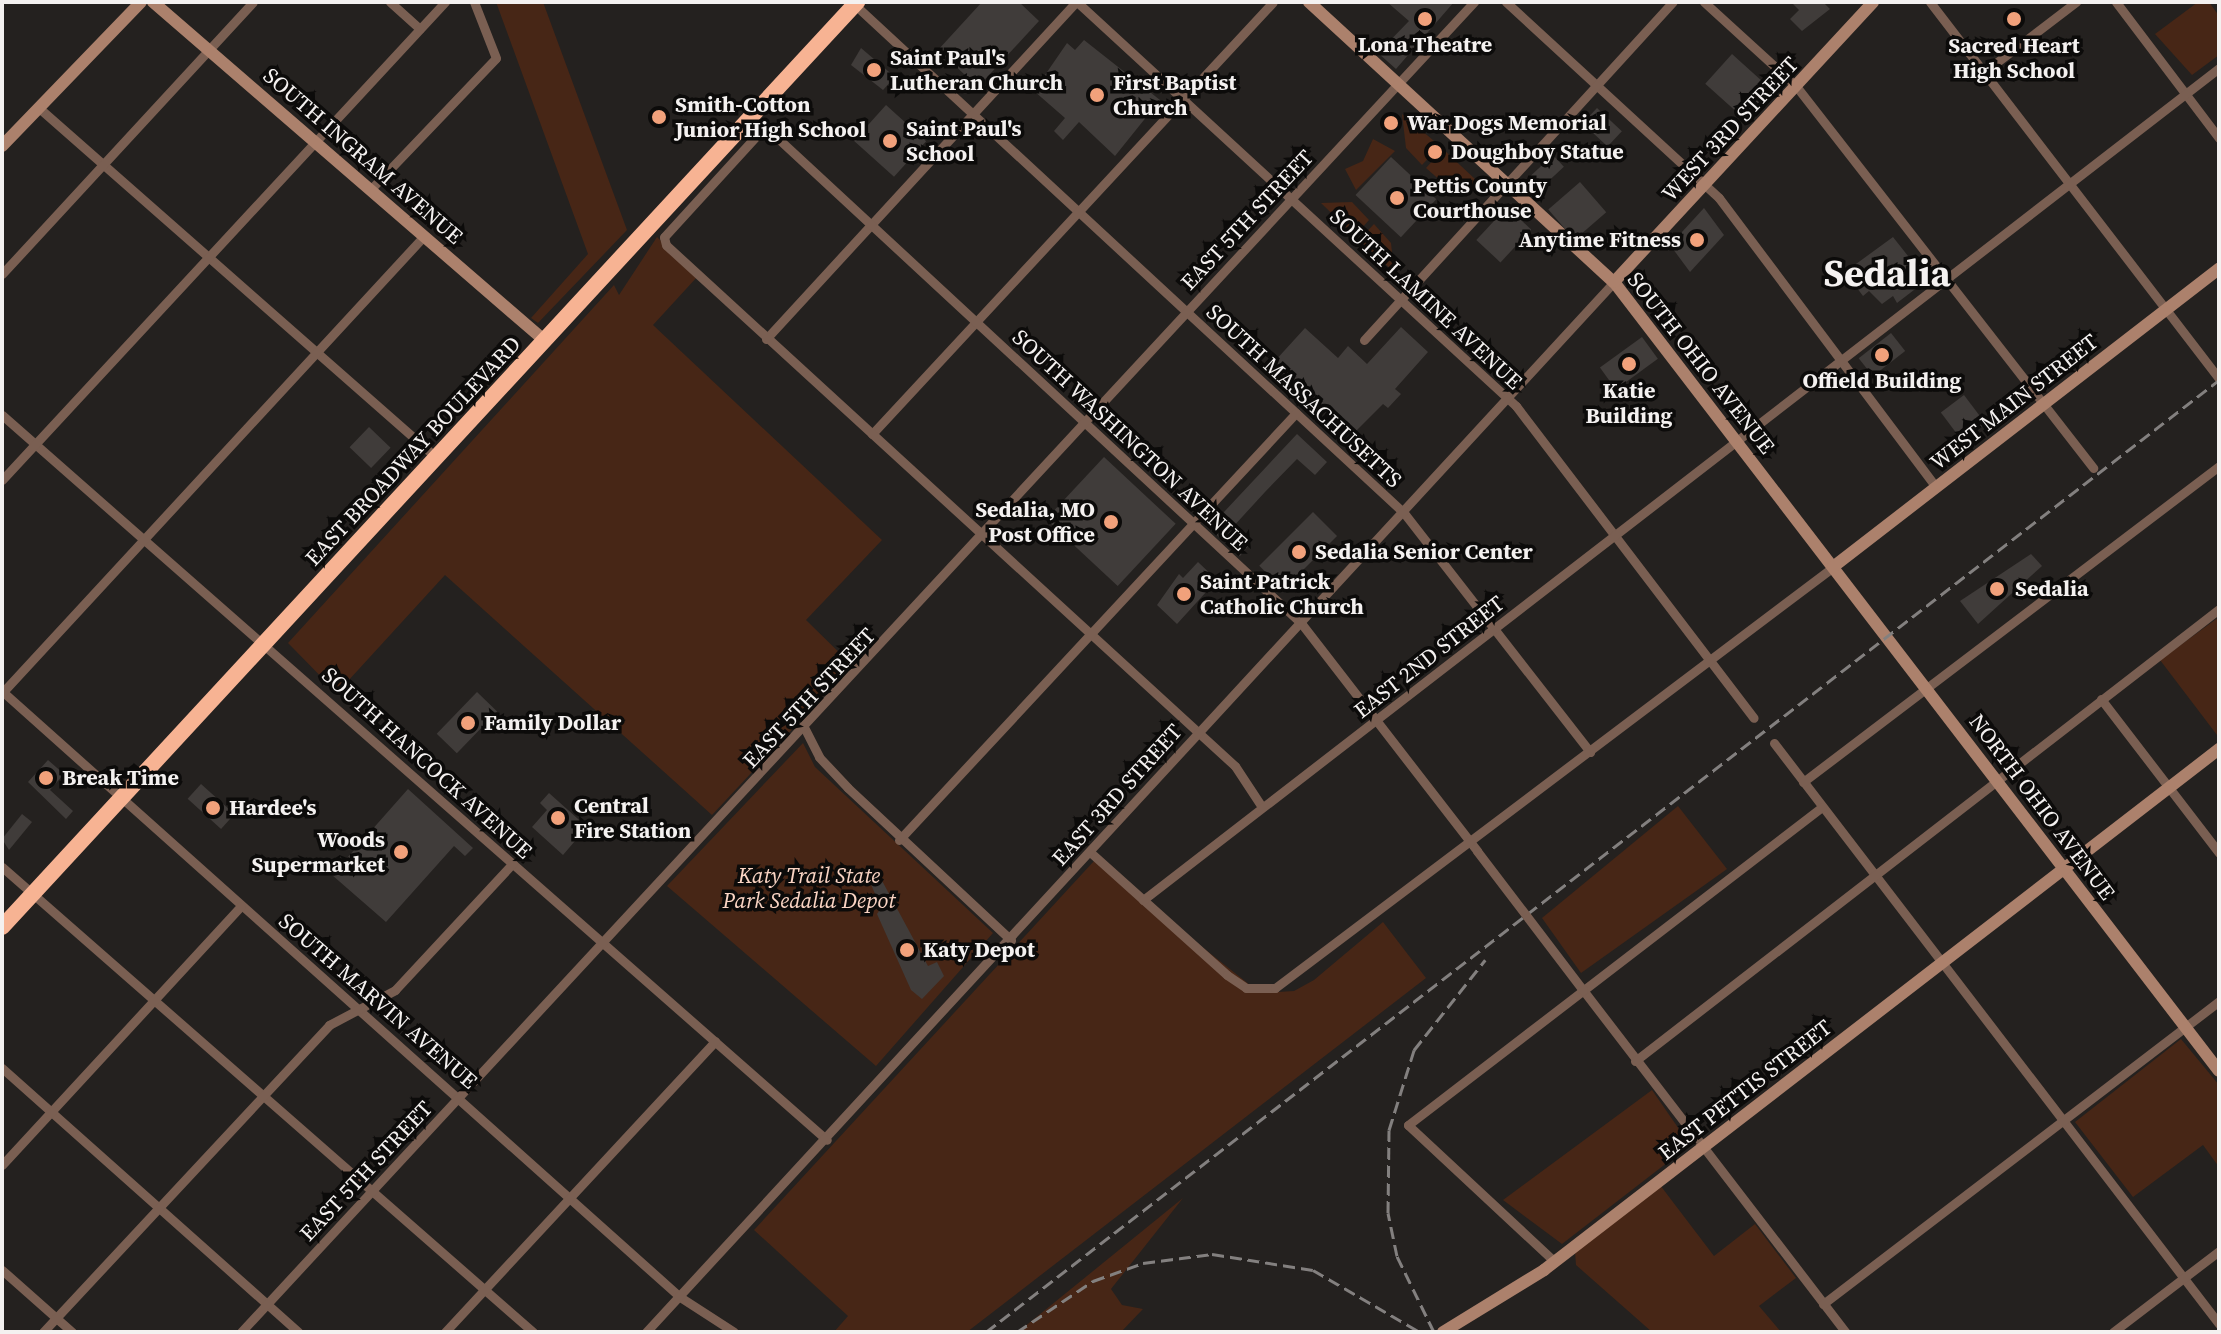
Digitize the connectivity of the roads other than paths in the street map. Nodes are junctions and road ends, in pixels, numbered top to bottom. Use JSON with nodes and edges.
{"nodes":[{"id":1,"x":141,"y":2,"type":"edge"},
{"id":2,"x":153,"y":2,"type":"edge"},
{"id":3,"x":253,"y":2,"type":"edge"},
{"id":4,"x":390,"y":2,"type":"edge"},
{"id":5,"x":445,"y":2,"type":"edge"},
{"id":6,"x":474,"y":2,"type":"edge"},
{"id":7,"x":1077,"y":2,"type":"edge"},
{"id":8,"x":1273,"y":2,"type":"edge"},
{"id":9,"x":1309,"y":2,"type":"edge"},
{"id":10,"x":1474,"y":2,"type":"edge"},
{"id":11,"x":1506,"y":2,"type":"edge"},
{"id":12,"x":1673,"y":2,"type":"edge"},
{"id":13,"x":1704,"y":2,"type":"edge"},
{"id":14,"x":1873,"y":2,"type":"edge"},
{"id":15,"x":1930,"y":2,"type":"edge"},
{"id":16,"x":2076,"y":2,"type":"edge"},
{"id":17,"x":2116,"y":2,"type":"edge"},
{"id":18,"x":856,"y":3,"type":"edge"},
{"id":19,"x":420,"y":29,"type":"junction"},
{"id":20,"x":208,"y":50,"type":"junction"},
{"id":21,"x":2219,"y":68,"type":"edge"},
{"id":22,"x":1984,"y":72,"type":"junction"},
{"id":23,"x":1398,"y":84,"type":"junction"},
{"id":24,"x":1597,"y":85,"type":"junction"},
{"id":25,"x":1796,"y":86,"type":"junction"},
{"id":26,"x":2186,"y":94,"type":"junction"},
{"id":27,"x":1183,"y":100,"type":"junction"},
{"id":28,"x":39,"y":108,"type":"junction"},
{"id":29,"x":971,"y":113,"type":"junction"},
{"id":30,"x":2219,"y":138,"type":"edge"},
{"id":31,"x":315,"y":142,"type":"junction"},
{"id":32,"x":2,"y":146,"type":"edge"},
{"id":33,"x":105,"y":165,"type":"junction"},
{"id":34,"x":1508,"y":183,"type":"junction"},
{"id":35,"x":2069,"y":183,"type":"junction"},
{"id":36,"x":1706,"y":184,"type":"junction"},
{"id":37,"x":370,"y":190,"type":"junction"},
{"id":38,"x":1290,"y":199,"type":"junction"},
{"id":39,"x":1078,"y":212,"type":"junction"},
{"id":40,"x":871,"y":225,"type":"junction"},
{"id":41,"x":424,"y":236,"type":"junction"},
{"id":42,"x":209,"y":257,"type":"junction"},
{"id":43,"x":2219,"y":269,"type":"edge"},
{"id":44,"x":2,"y":274,"type":"edge"},
{"id":45,"x":1947,"y":276,"type":"junction"},
{"id":46,"x":1614,"y":282,"type":"junction"},
{"id":47,"x":1401,"y":299,"type":"junction"},
{"id":48,"x":2166,"y":309,"type":"junction"},
{"id":49,"x":1187,"y":312,"type":"junction"},
{"id":50,"x":977,"y":322,"type":"junction"},
{"id":51,"x":766,"y":339,"type":"junction"},
{"id":52,"x":1364,"y":340,"type":"dead end"},
{"id":53,"x":545,"y":341,"type":"junction"},
{"id":54,"x":316,"y":353,"type":"junction"},
{"id":55,"x":1841,"y":360,"type":"junction"},
{"id":56,"x":2219,"y":379,"type":"edge"},
{"id":57,"x":1506,"y":397,"type":"junction"},
{"id":58,"x":2044,"y":404,"type":"junction"},
{"id":59,"x":1296,"y":413,"type":"junction"},
{"id":60,"x":2,"y":415,"type":"edge"},
{"id":61,"x":1084,"y":424,"type":"junction"},
{"id":62,"x":872,"y":434,"type":"junction"},
{"id":63,"x":1735,"y":440,"type":"junction"},
{"id":64,"x":35,"y":444,"type":"junction"},
{"id":65,"x":437,"y":458,"type":"junction"},
{"id":66,"x":2219,"y":466,"type":"edge"},
{"id":67,"x":2093,"y":468,"type":"dead end"},
{"id":68,"x":2,"y":480,"type":"edge"},
{"id":69,"x":1936,"y":487,"type":"junction"},
{"id":70,"x":1404,"y":513,"type":"junction"},
{"id":71,"x":1190,"y":525,"type":"junction"},
{"id":72,"x":1613,"y":533,"type":"junction"},
{"id":73,"x":983,"y":535,"type":"junction"},
{"id":74,"x":146,"y":539,"type":"junction"},
{"id":75,"x":1833,"y":567,"type":"junction"},
{"id":76,"x":2219,"y":609,"type":"edge"},
{"id":77,"x":1301,"y":623,"type":"junction"},
{"id":78,"x":1496,"y":628,"type":"junction"},
{"id":79,"x":1090,"y":632,"type":"junction"},
{"id":80,"x":266,"y":643,"type":"junction"},
{"id":81,"x":1710,"y":661,"type":"junction"},
{"id":82,"x":1926,"y":688,"type":"junction"},
{"id":83,"x":2,"y":692,"type":"edge"},
{"id":84,"x":2101,"y":699,"type":"junction"},
{"id":85,"x":1754,"y":718,"type":"dead end"},
{"id":86,"x":1374,"y":722,"type":"junction"},
{"id":87,"x":805,"y":729,"type":"junction"},
{"id":88,"x":1198,"y":732,"type":"junction"},
{"id":89,"x":1774,"y":743,"type":"dead end"},
{"id":90,"x":2219,"y":749,"type":"edge"},
{"id":91,"x":1590,"y":752,"type":"junction"},
{"id":92,"x":1997,"y":781,"type":"junction"},
{"id":93,"x":1803,"y":782,"type":"junction"},
{"id":94,"x":2169,"y":787,"type":"junction"},
{"id":95,"x":123,"y":797,"type":"junction"},
{"id":96,"x":1262,"y":807,"type":"junction"},
{"id":97,"x":1822,"y":807,"type":"junction"},
{"id":98,"x":899,"y":840,"type":"junction"},
{"id":99,"x":1474,"y":847,"type":"junction"},
{"id":100,"x":1090,"y":852,"type":"junction"},
{"id":101,"x":2219,"y":853,"type":"edge"},
{"id":102,"x":513,"y":863,"type":"junction"},
{"id":103,"x":2,"y":867,"type":"edge"},
{"id":104,"x":2064,"y":869,"type":"junction"},
{"id":105,"x":1874,"y":879,"type":"junction"},
{"id":106,"x":34,"y":893,"type":"junction"},
{"id":107,"x":1143,"y":900,"type":"junction"},
{"id":108,"x":241,"y":906,"type":"junction"},
{"id":109,"x":2,"y":927,"type":"edge"},
{"id":110,"x":1011,"y":940,"type":"junction"},
{"id":111,"x":605,"y":945,"type":"junction"},
{"id":112,"x":1942,"y":964,"type":"junction"},
{"id":113,"x":1583,"y":990,"type":"junction"},
{"id":114,"x":155,"y":1001,"type":"junction"},
{"id":115,"x":2219,"y":1001,"type":"edge"},
{"id":116,"x":363,"y":1011,"type":"junction"},
{"id":117,"x":2185,"y":1028,"type":"junction"},
{"id":118,"x":715,"y":1041,"type":"junction"},
{"id":119,"x":1635,"y":1061,"type":"junction"},
{"id":120,"x":2,"y":1068,"type":"edge"},
{"id":121,"x":2219,"y":1071,"type":"edge"},
{"id":122,"x":263,"y":1096,"type":"junction"},
{"id":123,"x":459,"y":1096,"type":"junction"},
{"id":124,"x":51,"y":1112,"type":"junction"},
{"id":125,"x":2062,"y":1121,"type":"junction"},
{"id":126,"x":827,"y":1140,"type":"junction"},
{"id":127,"x":1702,"y":1149,"type":"junction"},
{"id":128,"x":2,"y":1165,"type":"edge"},
{"id":129,"x":371,"y":1191,"type":"junction"},
{"id":130,"x":571,"y":1197,"type":"junction"},
{"id":131,"x":159,"y":1208,"type":"junction"},
{"id":132,"x":2219,"y":1251,"type":"edge"},
{"id":133,"x":1555,"y":1262,"type":"junction"},
{"id":134,"x":2,"y":1270,"type":"edge"},
{"id":135,"x":2184,"y":1278,"type":"junction"},
{"id":136,"x":484,"y":1290,"type":"junction"},
{"id":137,"x":680,"y":1297,"type":"junction"},
{"id":138,"x":267,"y":1304,"type":"junction"},
{"id":139,"x":1823,"y":1304,"type":"junction"},
{"id":140,"x":56,"y":1318,"type":"junction"},
{"id":141,"x":2219,"y":1324,"type":"edge"},
{"id":142,"x":43,"y":1332,"type":"edge"},
{"id":143,"x":72,"y":1332,"type":"edge"},
{"id":144,"x":241,"y":1332,"type":"edge"},
{"id":145,"x":298,"y":1332,"type":"edge"},
{"id":146,"x":445,"y":1332,"type":"edge"},
{"id":147,"x":533,"y":1332,"type":"edge"},
{"id":148,"x":646,"y":1332,"type":"edge"},
{"id":149,"x":734,"y":1332,"type":"edge"},
{"id":150,"x":1443,"y":1332,"type":"edge"},
{"id":151,"x":1845,"y":1332,"type":"edge"},
{"id":152,"x":2113,"y":1332,"type":"edge"}],
"edges":[{"from":1,"to":28,"type":"main road"},
{"from":2,"to":20,"type":"main road","name":"SOUTH INGRAM AVENUE"},
{"from":3,"to":20,"type":"street"},
{"from":4,"to":19,"type":"street"},
{"from":5,"to":19,"type":"street"},
{"from":6,"to":37,"type":"street"},
{"from":7,"to":27,"type":"street","name":"SOUTH LAMINE AVENUE"},
{"from":7,"to":29,"type":"street"},
{"from":8,"to":27,"type":"street"},
{"from":9,"to":23,"type":"main road","name":"SOUTH OHIO AVENUE"},
{"from":10,"to":23,"type":"street","name":"EAST 5TH STREET"},
{"from":11,"to":24,"type":"street"},
{"from":12,"to":24,"type":"street"},
{"from":13,"to":25,"type":"street"},
{"from":14,"to":25,"type":"main road","name":"WEST 3RD STREET"},
{"from":15,"to":22,"type":"street"},
{"from":16,"to":22,"type":"street"},
{"from":17,"to":26,"type":"street"},
{"from":18,"to":29,"type":"street","name":"SOUTH MASSACHUSETTS"},
{"from":18,"to":53,"type":"highway","name":"EAST BROADWAY BOULEVARD"},
{"from":19,"to":31,"type":"street"},
{"from":20,"to":31,"type":"main road","name":"SOUTH INGRAM AVENUE"},
{"from":20,"to":33,"type":"street"},
{"from":21,"to":26,"type":"street","name":"EAST 2ND STREET"},
{"from":22,"to":35,"type":"street"},
{"from":23,"to":34,"type":"main road","name":"SOUTH OHIO AVENUE"},
{"from":23,"to":38,"type":"street","name":"EAST 5TH STREET"},
{"from":24,"to":34,"type":"street"},
{"from":24,"to":36,"type":"street"},
{"from":25,"to":36,"type":"main road","name":"WEST 3RD STREET"},
{"from":25,"to":45,"type":"street"},
{"from":26,"to":30,"type":"street"},
{"from":26,"to":35,"type":"street","name":"EAST 2ND STREET"},
{"from":27,"to":38,"type":"street","name":"SOUTH LAMINE AVENUE"},
{"from":27,"to":39,"type":"street"},
{"from":28,"to":32,"type":"main road"},
{"from":28,"to":33,"type":"street"},
{"from":29,"to":39,"type":"street","name":"SOUTH MASSACHUSETTS"},
{"from":29,"to":40,"type":"street"},
{"from":31,"to":37,"type":"main road","name":"SOUTH INGRAM AVENUE"},
{"from":31,"to":42,"type":"street"},
{"from":33,"to":42,"type":"street"},
{"from":33,"to":44,"type":"street"},
{"from":34,"to":46,"type":"main road","name":"SOUTH OHIO AVENUE"},
{"from":34,"to":47,"type":"street"},
{"from":35,"to":45,"type":"street","name":"EAST 2ND STREET"},
{"from":35,"to":48,"type":"street"},
{"from":36,"to":46,"type":"main road","name":"WEST 3RD STREET"},
{"from":36,"to":55,"type":"street"},
{"from":37,"to":41,"type":"main road","name":"SOUTH INGRAM AVENUE"},
{"from":38,"to":47,"type":"street","name":"SOUTH LAMINE AVENUE"},
{"from":38,"to":49,"type":"street","name":"EAST 5TH STREET"},
{"from":39,"to":49,"type":"street","name":"SOUTH MASSACHUSETTS"},
{"from":39,"to":50,"type":"street"},
{"from":40,"to":50,"type":"street","name":"SOUTH WASHINGTON AVENUE"},
{"from":40,"to":51,"type":"street"},
{"from":40,"to":51,"type":"street","name":"SOUTH WASHINGTON AVENUE"},
{"from":41,"to":53,"type":"main road","name":"SOUTH INGRAM AVENUE"},
{"from":41,"to":54,"type":"street"},
{"from":42,"to":54,"type":"street"},
{"from":42,"to":64,"type":"street"},
{"from":43,"to":48,"type":"main road","name":"WEST MAIN STREET"},
{"from":45,"to":55,"type":"street","name":"EAST 2ND STREET"},
{"from":45,"to":58,"type":"street"},
{"from":46,"to":57,"type":"street","name":"EAST 3RD STREET"},
{"from":46,"to":63,"type":"main road","name":"SOUTH OHIO AVENUE"},
{"from":47,"to":52,"type":"street"},
{"from":47,"to":57,"type":"street","name":"SOUTH LAMINE AVENUE"},
{"from":48,"to":56,"type":"street"},
{"from":48,"to":58,"type":"main road","name":"WEST MAIN STREET"},
{"from":49,"to":59,"type":"street","name":"SOUTH MASSACHUSETTS"},
{"from":49,"to":61,"type":"street","name":"EAST 5TH STREET"},
{"from":50,"to":61,"type":"street","name":"SOUTH WASHINGTON AVENUE"},
{"from":50,"to":62,"type":"street"},
{"from":51,"to":62,"type":"street"},
{"from":53,"to":65,"type":"highway","name":"EAST BROADWAY BOULEVARD"},
{"from":54,"to":65,"type":"street"},
{"from":54,"to":74,"type":"street"},
{"from":55,"to":63,"type":"street","name":"EAST 2ND STREET"},
{"from":55,"to":69,"type":"street"},
{"from":57,"to":70,"type":"street","name":"EAST 3RD STREET"},
{"from":57,"to":72,"type":"street","name":"SOUTH LAMINE AVENUE"},
{"from":58,"to":67,"type":"street"},
{"from":58,"to":69,"type":"main road","name":"WEST MAIN STREET"},
{"from":59,"to":70,"type":"street","name":"SOUTH MASSACHUSETTS"},
{"from":59,"to":71,"type":"street"},
{"from":60,"to":64,"type":"street","name":"SOUTH HANCOCK AVENUE"},
{"from":61,"to":71,"type":"street","name":"SOUTH WASHINGTON AVENUE"},
{"from":61,"to":73,"type":"street","name":"EAST 5TH STREET"},
{"from":62,"to":73,"type":"street"},
{"from":63,"to":72,"type":"street","name":"EAST 2ND STREET"},
{"from":63,"to":75,"type":"main road","name":"SOUTH OHIO AVENUE"},
{"from":64,"to":68,"type":"street"},
{"from":64,"to":74,"type":"street","name":"SOUTH HANCOCK AVENUE"},
{"from":65,"to":80,"type":"highway","name":"EAST BROADWAY BOULEVARD"},
{"from":66,"to":82,"type":"street"},
{"from":69,"to":75,"type":"main road","name":"WEST MAIN STREET"},
{"from":70,"to":77,"type":"street","name":"EAST 3RD STREET"},
{"from":70,"to":78,"type":"street","name":"SOUTH MASSACHUSETTS"},
{"from":71,"to":77,"type":"street","name":"SOUTH WASHINGTON AVENUE"},
{"from":71,"to":79,"type":"street"},
{"from":72,"to":78,"type":"street","name":"EAST 2ND STREET"},
{"from":72,"to":81,"type":"street","name":"SOUTH LAMINE AVENUE"},
{"from":73,"to":79,"type":"street"},
{"from":73,"to":87,"type":"street","name":"EAST 5TH STREET"},
{"from":74,"to":80,"type":"street","name":"SOUTH HANCOCK AVENUE"},
{"from":74,"to":83,"type":"street"},
{"from":75,"to":81,"type":"street"},
{"from":75,"to":82,"type":"main road","name":"NORTH OHIO AVENUE"},
{"from":76,"to":84,"type":"street"},
{"from":77,"to":86,"type":"street","name":"SOUTH WASHINGTON AVENUE"},
{"from":77,"to":88,"type":"street","name":"EAST 3RD STREET"},
{"from":78,"to":86,"type":"street","name":"EAST 2ND STREET"},
{"from":78,"to":91,"type":"street","name":"SOUTH MASSACHUSETTS"},
{"from":79,"to":88,"type":"street"},
{"from":79,"to":98,"type":"street"},
{"from":80,"to":95,"type":"highway","name":"EAST BROADWAY BOULEVARD"},
{"from":80,"to":102,"type":"street","name":"SOUTH HANCOCK AVENUE"},
{"from":81,"to":85,"type":"street","name":"SOUTH LAMINE AVENUE"},
{"from":81,"to":91,"type":"street"},
{"from":82,"to":92,"type":"main road","name":"NORTH OHIO AVENUE"},
{"from":82,"to":93,"type":"street"},
{"from":83,"to":95,"type":"street","name":"SOUTH MARVIN AVENUE"},
{"from":84,"to":92,"type":"street"},
{"from":84,"to":94,"type":"street"},
{"from":86,"to":96,"type":"street","name":"EAST 2ND STREET"},
{"from":86,"to":99,"type":"street","name":"SOUTH WASHINGTON AVENUE"},
{"from":87,"to":98,"type":"street"},
{"from":87,"to":111,"type":"street","name":"EAST 5TH STREET"},
{"from":88,"to":96,"type":"street"},
{"from":88,"to":100,"type":"street","name":"EAST 3RD STREET"},
{"from":89,"to":93,"type":"street"},
{"from":90,"to":94,"type":"main road","name":"EAST PETTIS STREET"},
{"from":91,"to":99,"type":"street"},
{"from":92,"to":104,"type":"main road","name":"NORTH OHIO AVENUE"},
{"from":92,"to":105,"type":"street"},
{"from":93,"to":97,"type":"street"},
{"from":94,"to":101,"type":"street"},
{"from":94,"to":104,"type":"main road","name":"EAST PETTIS STREET"},
{"from":95,"to":106,"type":"highway","name":"EAST BROADWAY BOULEVARD"},
{"from":95,"to":108,"type":"street","name":"SOUTH MARVIN AVENUE"},
{"from":96,"to":107,"type":"street","name":"EAST 2ND STREET"},
{"from":97,"to":105,"type":"street"},
{"from":97,"to":113,"type":"street"},
{"from":98,"to":110,"type":"street"},
{"from":99,"to":107,"type":"street"},
{"from":99,"to":113,"type":"street","name":"SOUTH WASHINGTON AVENUE","bridge":true},
{"from":100,"to":107,"type":"street"},
{"from":100,"to":110,"type":"street","name":"EAST 3RD STREET"},
{"from":102,"to":111,"type":"street","name":"SOUTH HANCOCK AVENUE"},
{"from":102,"to":116,"type":"street"},
{"from":103,"to":106,"type":"street"},
{"from":104,"to":112,"type":"main road","name":"EAST PETTIS STREET"},
{"from":104,"to":117,"type":"main road","name":"NORTH OHIO AVENUE"},
{"from":105,"to":112,"type":"street"},
{"from":105,"to":119,"type":"street"},
{"from":106,"to":109,"type":"highway","name":"EAST BROADWAY BOULEVARD"},
{"from":106,"to":114,"type":"street"},
{"from":108,"to":114,"type":"street"},
{"from":108,"to":116,"type":"street","name":"SOUTH MARVIN AVENUE"},
{"from":110,"to":126,"type":"street","name":"EAST 3RD STREET"},
{"from":111,"to":118,"type":"street","name":"SOUTH HANCOCK AVENUE"},
{"from":111,"to":123,"type":"street","name":"EAST 5TH STREET"},
{"from":112,"to":125,"type":"street"},
{"from":112,"to":127,"type":"main road","name":"EAST PETTIS STREET"},
{"from":113,"to":119,"type":"street","name":"SOUTH WASHINGTON AVENUE"},
{"from":113,"to":133,"type":"street"},
{"from":114,"to":122,"type":"street"},
{"from":114,"to":124,"type":"street"},
{"from":115,"to":117,"type":"street"},
{"from":116,"to":122,"type":"street"},
{"from":116,"to":123,"type":"street","name":"SOUTH MARVIN AVENUE"},
{"from":117,"to":121,"type":"main road","name":"NORTH OHIO AVENUE"},
{"from":117,"to":125,"type":"street"},
{"from":118,"to":126,"type":"street","name":"SOUTH HANCOCK AVENUE"},
{"from":118,"to":130,"type":"street"},
{"from":119,"to":127,"type":"street","name":"SOUTH WASHINGTON AVENUE"},
{"from":120,"to":124,"type":"street"},
{"from":122,"to":129,"type":"street"},
{"from":122,"to":131,"type":"street"},
{"from":123,"to":129,"type":"street","name":"EAST 5TH STREET"},
{"from":123,"to":130,"type":"street","name":"SOUTH MARVIN AVENUE"},
{"from":124,"to":128,"type":"street"},
{"from":124,"to":131,"type":"street"},
{"from":125,"to":135,"type":"street"},
{"from":125,"to":139,"type":"street"},
{"from":126,"to":137,"type":"street","name":"EAST 3RD STREET"},
{"from":127,"to":133,"type":"main road","name":"EAST PETTIS STREET"},
{"from":127,"to":139,"type":"street","name":"SOUTH WASHINGTON AVENUE"},
{"from":129,"to":136,"type":"street"},
{"from":129,"to":138,"type":"street","name":"EAST 5TH STREET"},
{"from":130,"to":136,"type":"street"},
{"from":130,"to":137,"type":"street","name":"SOUTH MARVIN AVENUE"},
{"from":131,"to":138,"type":"street"},
{"from":131,"to":140,"type":"street"},
{"from":132,"to":135,"type":"street"},
{"from":133,"to":150,"type":"main road","name":"EAST PETTIS STREET"},
{"from":134,"to":140,"type":"street"},
{"from":135,"to":141,"type":"street"},
{"from":135,"to":152,"type":"street"},
{"from":136,"to":146,"type":"street"},
{"from":136,"to":147,"type":"street"},
{"from":137,"to":148,"type":"street","name":"EAST 3RD STREET"},
{"from":137,"to":149,"type":"street","name":"SOUTH MARVIN AVENUE"},
{"from":138,"to":144,"type":"street","name":"EAST 5TH STREET"},
{"from":138,"to":145,"type":"street"},
{"from":139,"to":151,"type":"street","name":"SOUTH WASHINGTON AVENUE"},
{"from":140,"to":142,"type":"street"},
{"from":140,"to":143,"type":"street"}]}
